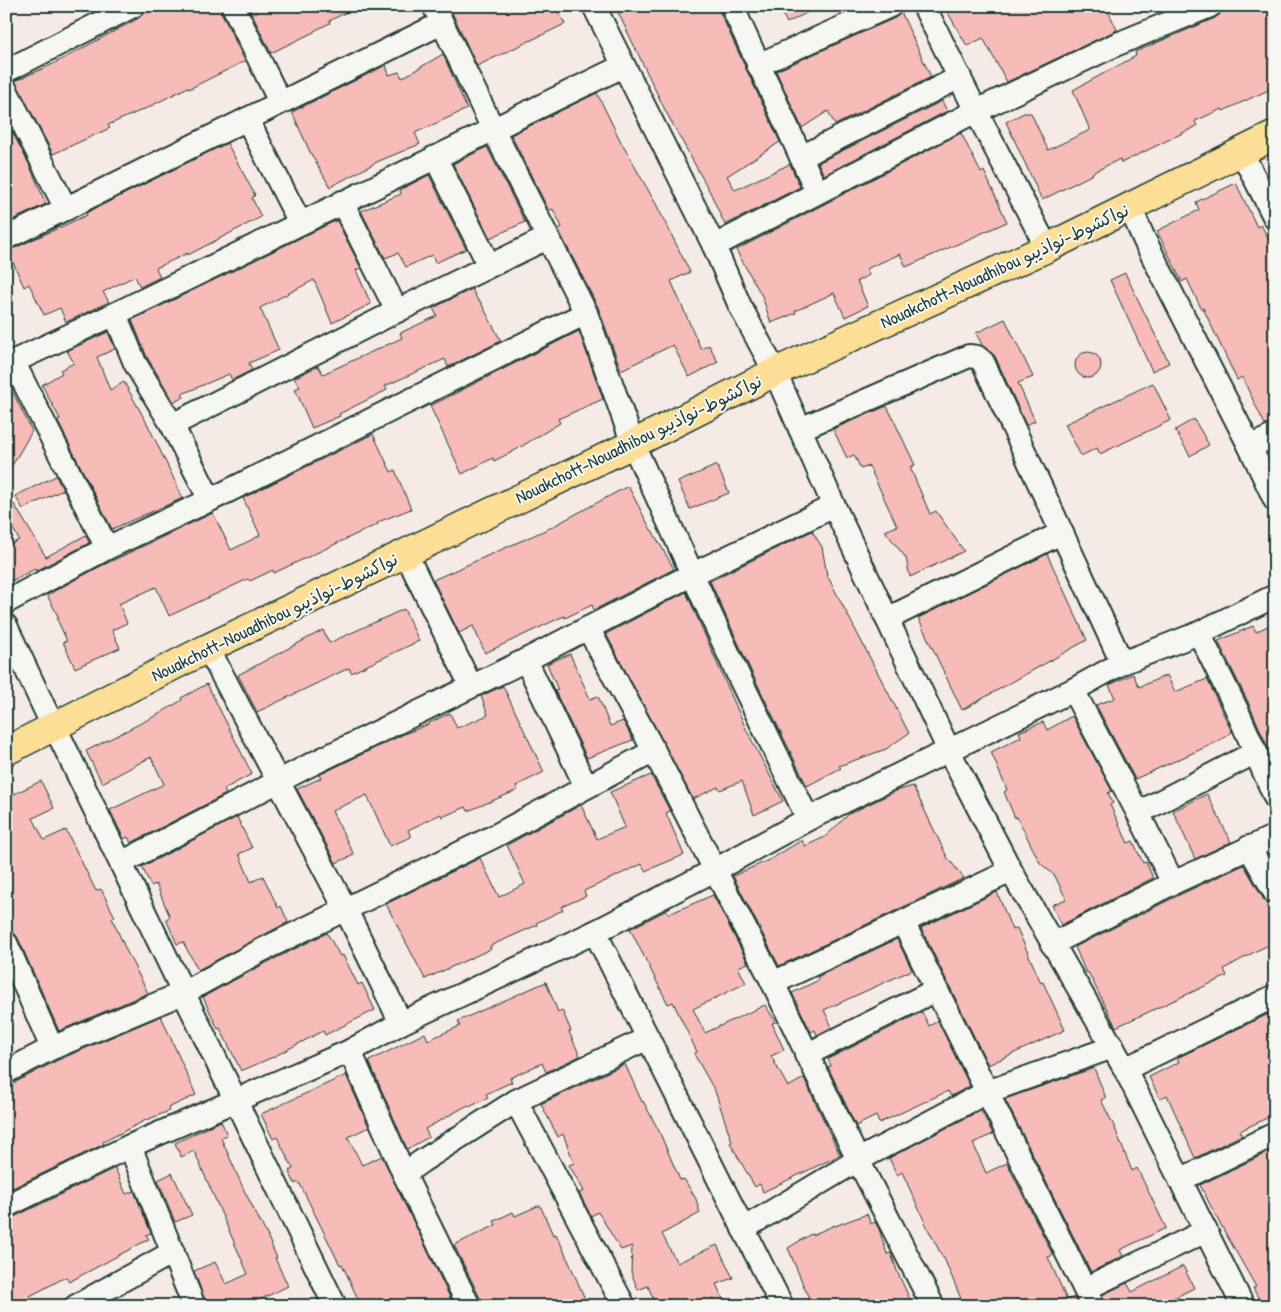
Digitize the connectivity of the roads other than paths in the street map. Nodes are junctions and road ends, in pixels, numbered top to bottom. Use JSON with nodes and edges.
{"nodes":[{"id":1,"x":132,"y":6,"type":"edge"},
{"id":2,"x":233,"y":6,"type":"edge"},
{"id":3,"x":594,"y":6,"type":"edge"},
{"id":4,"x":732,"y":6,"type":"edge"},
{"id":5,"x":890,"y":6,"type":"edge"},
{"id":6,"x":924,"y":6,"type":"edge"},
{"id":7,"x":1210,"y":6,"type":"edge"},
{"id":8,"x":438,"y":14,"type":"edge"},
{"id":9,"x":758,"y":65,"type":"junction"},
{"id":10,"x":623,"y":66,"type":"junction"},
{"id":11,"x":6,"y":71,"type":"edge"},
{"id":12,"x":960,"y":77,"type":"junction"},
{"id":13,"x":6,"y":90,"type":"edge"},
{"id":14,"x":280,"y":102,"type":"junction"},
{"id":15,"x":976,"y":110,"type":"junction"},
{"id":16,"x":247,"y":119,"type":"junction"},
{"id":17,"x":493,"y":129,"type":"junction"},
{"id":18,"x":1275,"y":134,"type":"edge"},
{"id":19,"x":1241,"y":151,"type":"junction"},
{"id":20,"x":435,"y":157,"type":"junction"},
{"id":21,"x":801,"y":157,"type":"junction"},
{"id":22,"x":817,"y":192,"type":"junction"},
{"id":23,"x":342,"y":202,"type":"junction"},
{"id":24,"x":1130,"y":207,"type":"junction"},
{"id":25,"x":66,"y":209,"type":"junction"},
{"id":26,"x":1275,"y":218,"type":"edge"},
{"id":27,"x":300,"y":223,"type":"junction"},
{"id":28,"x":6,"y":238,"type":"edge"},
{"id":29,"x":547,"y":238,"type":"junction"},
{"id":30,"x":714,"y":246,"type":"junction"},
{"id":31,"x":1047,"y":248,"type":"junction"},
{"id":32,"x":488,"y":265,"type":"junction"},
{"id":33,"x":396,"y":311,"type":"junction"},
{"id":34,"x":586,"y":313,"type":"junction"},
{"id":35,"x":115,"y":314,"type":"junction"},
{"id":36,"x":10,"y":363,"type":"edge"},
{"id":37,"x":775,"y":372,"type":"junction"},
{"id":38,"x":172,"y":425,"type":"junction"},
{"id":39,"x":800,"y":429,"type":"junction"},
{"id":40,"x":1275,"y":435,"type":"edge"},
{"id":41,"x":633,"y":444,"type":"junction"},
{"id":42,"x":1250,"y":447,"type":"junction"},
{"id":43,"x":210,"y":500,"type":"junction"},
{"id":44,"x":1275,"y":500,"type":"edge"},
{"id":45,"x":834,"y":506,"type":"junction"},
{"id":46,"x":1061,"y":533,"type":"junction"},
{"id":47,"x":107,"y":548,"type":"junction"},
{"id":48,"x":406,"y":554,"type":"junction"},
{"id":49,"x":692,"y":574,"type":"junction"},
{"id":50,"x":1275,"y":596,"type":"edge"},
{"id":51,"x":6,"y":602,"type":"edge"},
{"id":52,"x":887,"y":619,"type":"junction"},
{"id":53,"x":6,"y":626,"type":"edge"},
{"id":54,"x":588,"y":628,"type":"junction"},
{"id":55,"x":1199,"y":633,"type":"junction"},
{"id":56,"x":208,"y":648,"type":"junction"},
{"id":57,"x":526,"y":660,"type":"junction"},
{"id":58,"x":1122,"y":663,"type":"junction"},
{"id":59,"x":471,"y":686,"type":"junction"},
{"id":60,"x":1073,"y":690,"type":"junction"},
{"id":61,"x":54,"y":725,"type":"junction"},
{"id":62,"x":6,"y":751,"type":"edge"},
{"id":63,"x":654,"y":751,"type":"junction"},
{"id":64,"x":949,"y":751,"type":"junction"},
{"id":65,"x":1256,"y":752,"type":"junction"},
{"id":66,"x":280,"y":782,"type":"junction"},
{"id":67,"x":586,"y":787,"type":"junction"},
{"id":68,"x":1275,"y":797,"type":"edge"},
{"id":69,"x":1138,"y":813,"type":"junction"},
{"id":70,"x":808,"y":819,"type":"junction"},
{"id":71,"x":1275,"y":836,"type":"edge"},
{"id":72,"x":1249,"y":847,"type":"junction"},
{"id":73,"x":121,"y":863,"type":"junction"},
{"id":74,"x":714,"y":870,"type":"junction"},
{"id":75,"x":1011,"y":871,"type":"junction"},
{"id":76,"x":1173,"y":883,"type":"junction"},
{"id":77,"x":1275,"y":892,"type":"edge"},
{"id":78,"x":346,"y":910,"type":"junction"},
{"id":79,"x":903,"y":922,"type":"junction"},
{"id":80,"x":595,"y":932,"type":"junction"},
{"id":81,"x":6,"y":943,"type":"edge"},
{"id":82,"x":1052,"y":944,"type":"junction"},
{"id":83,"x":773,"y":983,"type":"junction"},
{"id":84,"x":936,"y":990,"type":"junction"},
{"id":85,"x":183,"y":993,"type":"junction"},
{"id":86,"x":1275,"y":996,"type":"edge"},
{"id":87,"x":401,"y":1024,"type":"junction"},
{"id":88,"x":648,"y":1038,"type":"junction"},
{"id":89,"x":1113,"y":1047,"type":"junction"},
{"id":90,"x":52,"y":1048,"type":"junction"},
{"id":91,"x":350,"y":1051,"type":"junction"},
{"id":92,"x":806,"y":1055,"type":"junction"},
{"id":93,"x":1125,"y":1069,"type":"junction"},
{"id":94,"x":6,"y":1072,"type":"edge"},
{"id":95,"x":987,"y":1092,"type":"junction"},
{"id":96,"x":235,"y":1101,"type":"junction"},
{"id":97,"x":516,"y":1102,"type":"junction"},
{"id":98,"x":1275,"y":1134,"type":"edge"},
{"id":99,"x":130,"y":1146,"type":"junction"},
{"id":100,"x":858,"y":1160,"type":"junction"},
{"id":101,"x":404,"y":1174,"type":"junction"},
{"id":102,"x":1180,"y":1180,"type":"junction"},
{"id":103,"x":6,"y":1206,"type":"edge"},
{"id":104,"x":743,"y":1229,"type":"junction"},
{"id":105,"x":1206,"y":1231,"type":"junction"},
{"id":106,"x":173,"y":1252,"type":"junction"},
{"id":107,"x":1089,"y":1298,"type":"edge"},
{"id":108,"x":104,"y":1299,"type":"edge"},
{"id":109,"x":76,"y":1306,"type":"edge"},
{"id":110,"x":194,"y":1306,"type":"edge"},
{"id":111,"x":335,"y":1306,"type":"edge"},
{"id":112,"x":469,"y":1306,"type":"edge"},
{"id":113,"x":624,"y":1306,"type":"edge"},
{"id":114,"x":782,"y":1306,"type":"edge"},
{"id":115,"x":933,"y":1306,"type":"edge"},
{"id":116,"x":1243,"y":1306,"type":"edge"}],
"edges":[{"from":1,"to":11,"type":"street"},
{"from":2,"to":14,"type":"street"},
{"from":3,"to":10,"type":"street"},
{"from":4,"to":9,"type":"street"},
{"from":5,"to":9,"type":"street"},
{"from":6,"to":12,"type":"street"},
{"from":7,"to":15,"type":"street"},
{"from":8,"to":14,"type":"street"},
{"from":8,"to":17,"type":"street"},
{"from":9,"to":21,"type":"street"},
{"from":10,"to":17,"type":"street"},
{"from":10,"to":30,"type":"street"},
{"from":12,"to":15,"type":"street"},
{"from":12,"to":21,"type":"street"},
{"from":13,"to":25,"type":"street"},
{"from":14,"to":16,"type":"street"},
{"from":15,"to":22,"type":"street"},
{"from":15,"to":31,"type":"street"},
{"from":16,"to":25,"type":"street"},
{"from":16,"to":27,"type":"street"},
{"from":17,"to":20,"type":"street"},
{"from":17,"to":29,"type":"street"},
{"from":18,"to":19,"type":"highway","name":"Nouakchott-Nouadhibou نواكشوط-نواذيبو"},
{"from":19,"to":24,"type":"highway","name":"Nouakchott-Nouadhibou نواكشوط-نواذيبو"},
{"from":19,"to":26,"type":"street"},
{"from":20,"to":23,"type":"street"},
{"from":20,"to":32,"type":"street"},
{"from":21,"to":22,"type":"street"},
{"from":22,"to":30,"type":"street"},
{"from":23,"to":27,"type":"street"},
{"from":23,"to":33,"type":"street"},
{"from":24,"to":31,"type":"highway","name":"Nouakchott-Nouadhibou نواكشوط-نواذيبو"},
{"from":24,"to":42,"type":"street"},
{"from":25,"to":28,"type":"street"},
{"from":27,"to":35,"type":"street"},
{"from":29,"to":32,"type":"street"},
{"from":29,"to":34,"type":"street"},
{"from":30,"to":37,"type":"street"},
{"from":31,"to":37,"type":"highway","name":"Nouakchott-Nouadhibou نواكشوط-نواذيبو"},
{"from":32,"to":33,"type":"street"},
{"from":33,"to":38,"type":"street"},
{"from":34,"to":41,"type":"street"},
{"from":34,"to":43,"type":"street"},
{"from":35,"to":36,"type":"street"},
{"from":35,"to":38,"type":"street"},
{"from":36,"to":47,"type":"street"},
{"from":37,"to":39,"type":"street"},
{"from":37,"to":41,"type":"highway","name":"Nouakchott-Nouadhibou نواكشوط-نواذيبو"},
{"from":38,"to":43,"type":"street"},
{"from":39,"to":45,"type":"street"},
{"from":39,"to":46,"type":"street"},
{"from":40,"to":42,"type":"street"},
{"from":41,"to":48,"type":"highway","name":"Nouakchott-Nouadhibou نواكشوط-نواذيبو"},
{"from":41,"to":49,"type":"street"},
{"from":42,"to":44,"type":"street"},
{"from":43,"to":47,"type":"street"},
{"from":45,"to":49,"type":"street"},
{"from":45,"to":52,"type":"street"},
{"from":46,"to":52,"type":"street"},
{"from":46,"to":58,"type":"street"},
{"from":47,"to":51,"type":"street"},
{"from":48,"to":56,"type":"highway","name":"Nouakchott-Nouadhibou نواكشوط-نواذيبو"},
{"from":48,"to":59,"type":"street"},
{"from":49,"to":54,"type":"street"},
{"from":49,"to":70,"type":"street"},
{"from":50,"to":55,"type":"street"},
{"from":52,"to":64,"type":"street"},
{"from":53,"to":61,"type":"street"},
{"from":54,"to":57,"type":"street"},
{"from":54,"to":63,"type":"street"},
{"from":55,"to":58,"type":"street"},
{"from":55,"to":65,"type":"street"},
{"from":56,"to":61,"type":"highway","name":"Nouakchott-Nouadhibou نواكشوط-نواذيبو"},
{"from":56,"to":66,"type":"street"},
{"from":57,"to":59,"type":"street"},
{"from":57,"to":67,"type":"street"},
{"from":58,"to":60,"type":"street"},
{"from":59,"to":66,"type":"street"},
{"from":60,"to":64,"type":"street"},
{"from":60,"to":69,"type":"street"},
{"from":61,"to":62,"type":"highway","name":"Nouakchott-Nouadhibou نواكشوط-نواذيبو"},
{"from":61,"to":73,"type":"street"},
{"from":63,"to":67,"type":"street"},
{"from":63,"to":74,"type":"street"},
{"from":64,"to":70,"type":"street"},
{"from":64,"to":75,"type":"street"},
{"from":65,"to":68,"type":"street"},
{"from":65,"to":69,"type":"street"},
{"from":66,"to":73,"type":"street"},
{"from":66,"to":78,"type":"street"},
{"from":67,"to":78,"type":"street"},
{"from":69,"to":76,"type":"street"},
{"from":70,"to":74,"type":"street"},
{"from":71,"to":72,"type":"street"},
{"from":72,"to":76,"type":"street"},
{"from":72,"to":77,"type":"street"},
{"from":73,"to":85,"type":"street"},
{"from":74,"to":80,"type":"street"},
{"from":74,"to":83,"type":"street"},
{"from":75,"to":79,"type":"street"},
{"from":75,"to":82,"type":"street"},
{"from":76,"to":82,"type":"street"},
{"from":78,"to":85,"type":"street"},
{"from":78,"to":87,"type":"street"},
{"from":79,"to":83,"type":"street"},
{"from":79,"to":84,"type":"street"},
{"from":80,"to":87,"type":"street"},
{"from":80,"to":88,"type":"street"},
{"from":81,"to":90,"type":"street"},
{"from":82,"to":89,"type":"street"},
{"from":83,"to":92,"type":"street"},
{"from":84,"to":92,"type":"street"},
{"from":84,"to":95,"type":"street"},
{"from":85,"to":90,"type":"street"},
{"from":85,"to":96,"type":"street"},
{"from":86,"to":93,"type":"street"},
{"from":87,"to":91,"type":"street"},
{"from":88,"to":97,"type":"street"},
{"from":88,"to":104,"type":"street"},
{"from":89,"to":93,"type":"street"},
{"from":89,"to":95,"type":"street"},
{"from":90,"to":94,"type":"street"},
{"from":91,"to":96,"type":"street"},
{"from":91,"to":101,"type":"street"},
{"from":92,"to":100,"type":"street"},
{"from":93,"to":102,"type":"street"},
{"from":95,"to":100,"type":"street"},
{"from":95,"to":107,"type":"street"},
{"from":96,"to":99,"type":"street"},
{"from":96,"to":111,"type":"street"},
{"from":97,"to":101,"type":"street"},
{"from":97,"to":113,"type":"street"},
{"from":98,"to":102,"type":"street"},
{"from":99,"to":103,"type":"street"},
{"from":99,"to":106,"type":"street"},
{"from":100,"to":104,"type":"street"},
{"from":100,"to":115,"type":"street"},
{"from":101,"to":112,"type":"street"},
{"from":102,"to":105,"type":"street"},
{"from":104,"to":114,"type":"street"},
{"from":105,"to":107,"type":"street"},
{"from":105,"to":116,"type":"street"},
{"from":106,"to":108,"type":"street"},
{"from":106,"to":110,"type":"street"},
{"from":108,"to":109,"type":"street"}]}
